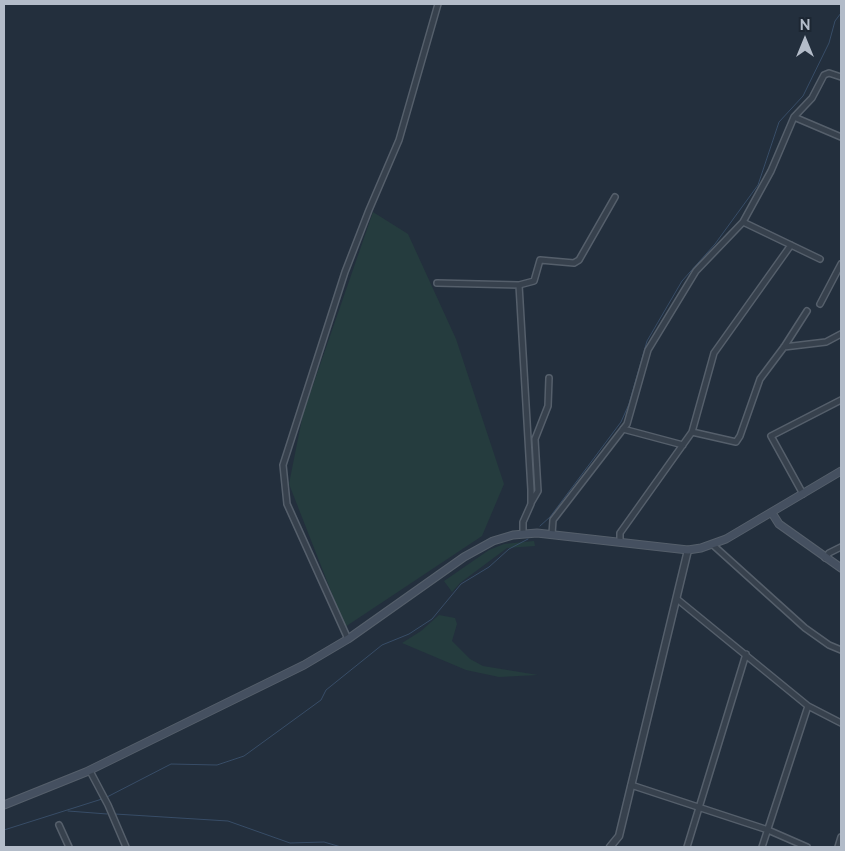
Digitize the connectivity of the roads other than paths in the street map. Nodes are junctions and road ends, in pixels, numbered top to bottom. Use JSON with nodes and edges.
{"nodes":[{"id":1,"x":438,"y":4,"type":"edge"},
{"id":2,"x":841,"y":77,"type":"edge"},
{"id":3,"x":794,"y":117,"type":"junction"},
{"id":4,"x":841,"y":137,"type":"edge"},
{"id":5,"x":615,"y":197,"type":"dead end"},
{"id":6,"x":742,"y":222,"type":"junction"},
{"id":7,"x":791,"y":245,"type":"junction"},
{"id":8,"x":820,"y":258,"type":"dead end"},
{"id":9,"x":841,"y":264,"type":"edge"},
{"id":10,"x":437,"y":283,"type":"dead end"},
{"id":11,"x":519,"y":285,"type":"junction"},
{"id":12,"x":820,"y":304,"type":"dead end"},
{"id":13,"x":807,"y":311,"type":"dead end"},
{"id":14,"x":841,"y":334,"type":"edge"},
{"id":15,"x":784,"y":347,"type":"junction"},
{"id":16,"x":549,"y":378,"type":"dead end"},
{"id":17,"x":841,"y":400,"type":"edge"},
{"id":18,"x":623,"y":429,"type":"junction"},
{"id":19,"x":692,"y":432,"type":"junction"},
{"id":20,"x":683,"y":445,"type":"junction"},
{"id":21,"x":841,"y":471,"type":"edge"},
{"id":22,"x":803,"y":494,"type":"junction"},
{"id":23,"x":531,"y":504,"type":"junction"},
{"id":24,"x":772,"y":513,"type":"junction"},
{"id":25,"x":523,"y":534,"type":"junction"},
{"id":26,"x":552,"y":534,"type":"junction"},
{"id":27,"x":620,"y":542,"type":"junction"},
{"id":28,"x":713,"y":545,"type":"junction"},
{"id":29,"x":841,"y":547,"type":"edge"},
{"id":30,"x":688,"y":550,"type":"junction"},
{"id":31,"x":825,"y":558,"type":"junction"},
{"id":32,"x":841,"y":568,"type":"edge"},
{"id":33,"x":677,"y":599,"type":"junction"},
{"id":34,"x":348,"y":639,"type":"junction"},
{"id":35,"x":841,"y":650,"type":"edge"},
{"id":36,"x":746,"y":654,"type":"junction"},
{"id":37,"x":808,"y":706,"type":"junction"},
{"id":38,"x":841,"y":723,"type":"edge"},
{"id":39,"x":90,"y":771,"type":"junction"},
{"id":40,"x":631,"y":785,"type":"junction"},
{"id":41,"x":4,"y":805,"type":"edge"},
{"id":42,"x":699,"y":808,"type":"junction"},
{"id":43,"x":59,"y":825,"type":"dead end"},
{"id":44,"x":768,"y":830,"type":"junction"},
{"id":45,"x":841,"y":836,"type":"edge"},
{"id":46,"x":69,"y":847,"type":"edge"},
{"id":47,"x":126,"y":847,"type":"edge"},
{"id":48,"x":610,"y":847,"type":"edge"},
{"id":49,"x":687,"y":847,"type":"edge"},
{"id":50,"x":762,"y":847,"type":"edge"},
{"id":51,"x":807,"y":847,"type":"edge"},
{"id":52,"x":838,"y":847,"type":"edge"}],
"edges":[{"from":1,"to":34,"type":"street"},
{"from":2,"to":3,"type":"street"},
{"from":3,"to":4,"type":"street"},
{"from":3,"to":6,"type":"street"},
{"from":5,"to":11,"type":"street"},
{"from":6,"to":7,"type":"street"},
{"from":6,"to":18,"type":"street"},
{"from":7,"to":8,"type":"street"},
{"from":7,"to":19,"type":"street"},
{"from":9,"to":12,"type":"street"},
{"from":10,"to":11,"type":"street"},
{"from":11,"to":23,"type":"street"},
{"from":13,"to":15,"type":"street"},
{"from":14,"to":15,"type":"street"},
{"from":15,"to":19,"type":"street"},
{"from":16,"to":23,"type":"street"},
{"from":17,"to":22,"type":"street"},
{"from":18,"to":20,"type":"street"},
{"from":18,"to":26,"type":"street"},
{"from":19,"to":20,"type":"street"},
{"from":20,"to":27,"type":"street"},
{"from":21,"to":22,"type":"main road"},
{"from":22,"to":24,"type":"main road"},
{"from":23,"to":25,"type":"street"},
{"from":24,"to":28,"type":"main road"},
{"from":24,"to":31,"type":"main road"},
{"from":25,"to":26,"type":"main road"},
{"from":25,"to":34,"type":"main road"},
{"from":26,"to":27,"type":"main road"},
{"from":27,"to":30,"type":"main road"},
{"from":28,"to":30,"type":"main road"},
{"from":28,"to":35,"type":"street"},
{"from":29,"to":31,"type":"street"},
{"from":30,"to":33,"type":"street"},
{"from":31,"to":32,"type":"main road"},
{"from":33,"to":36,"type":"street"},
{"from":33,"to":40,"type":"street"},
{"from":34,"to":39,"type":"main road"},
{"from":36,"to":37,"type":"street"},
{"from":36,"to":42,"type":"street"},
{"from":37,"to":38,"type":"street"},
{"from":37,"to":44,"type":"street"},
{"from":39,"to":41,"type":"main road"},
{"from":39,"to":47,"type":"street"},
{"from":40,"to":42,"type":"street"},
{"from":40,"to":48,"type":"street"},
{"from":42,"to":44,"type":"street"},
{"from":42,"to":49,"type":"street"},
{"from":43,"to":46,"type":"street"},
{"from":44,"to":50,"type":"street"},
{"from":44,"to":51,"type":"street"},
{"from":45,"to":52,"type":"street"}]}
